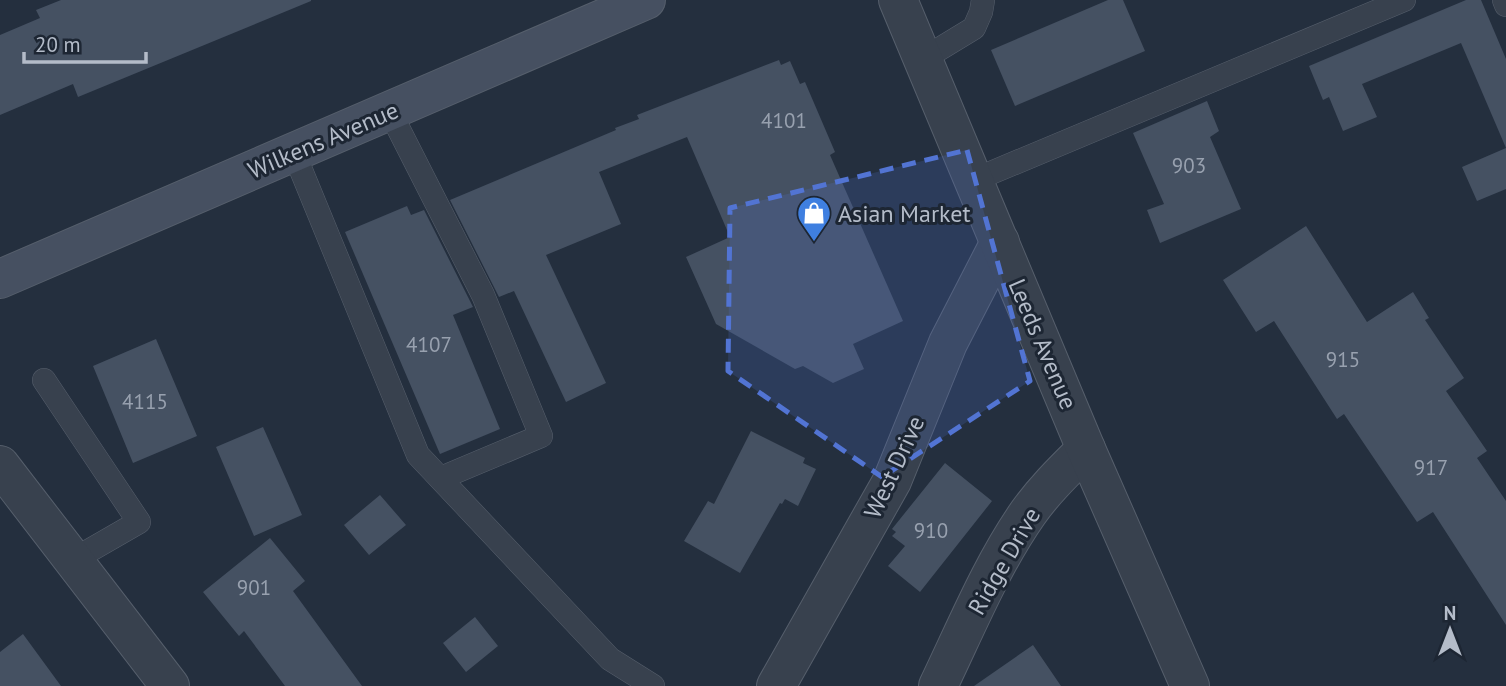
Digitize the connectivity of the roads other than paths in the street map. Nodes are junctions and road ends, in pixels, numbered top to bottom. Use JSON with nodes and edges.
{"nodes":[{"id":1,"x":646,"y":0,"type":"edge"},
{"id":2,"x":898,"y":0,"type":"edge"},
{"id":3,"x":983,"y":0,"type":"edge"},
{"id":4,"x":1404,"y":0,"type":"edge"},
{"id":5,"x":923,"y":59,"type":"junction"},
{"id":6,"x":390,"y":112,"type":"junction"},
{"id":7,"x":294,"y":153,"type":"junction"},
{"id":8,"x":974,"y":180,"type":"junction"},
{"id":9,"x":1000,"y":242,"type":"junction"},
{"id":10,"x":0,"y":279,"type":"edge"},
{"id":11,"x":44,"y":380,"type":"dead end"},
{"id":12,"x":1086,"y":449,"type":"junction"},
{"id":13,"x":0,"y":465,"type":"edge"},
{"id":14,"x":441,"y":478,"type":"junction"},
{"id":15,"x":74,"y":560,"type":"junction"},
{"id":16,"x":170,"y":686,"type":"edge"},
{"id":17,"x":653,"y":686,"type":"edge"},
{"id":18,"x":776,"y":686,"type":"edge"},
{"id":19,"x":938,"y":686,"type":"edge"},
{"id":20,"x":1190,"y":686,"type":"edge"}],
"edges":[{"from":1,"to":6,"type":"main road","name":"Wilkens Avenue"},
{"from":2,"to":5,"type":"street","name":"Leeds Avenue"},
{"from":3,"to":5,"type":"lane"},
{"from":4,"to":8,"type":"lane"},
{"from":5,"to":8,"type":"street","name":"Leeds Avenue"},
{"from":6,"to":7,"type":"main road","name":"Wilkens Avenue"},
{"from":6,"to":14,"type":"lane"},
{"from":7,"to":10,"type":"main road","name":"Wilkens Avenue"},
{"from":7,"to":14,"type":"lane"},
{"from":8,"to":9,"type":"street","name":"Leeds Avenue"},
{"from":9,"to":12,"type":"street","name":"Leeds Avenue"},
{"from":9,"to":18,"type":"street","name":"West Drive"},
{"from":11,"to":15,"type":"lane"},
{"from":12,"to":19,"type":"street","name":"Ridge Drive"},
{"from":12,"to":20,"type":"street","name":"Leeds Avenue"},
{"from":13,"to":15,"type":"street"},
{"from":14,"to":17,"type":"lane"},
{"from":15,"to":16,"type":"street"}]}
